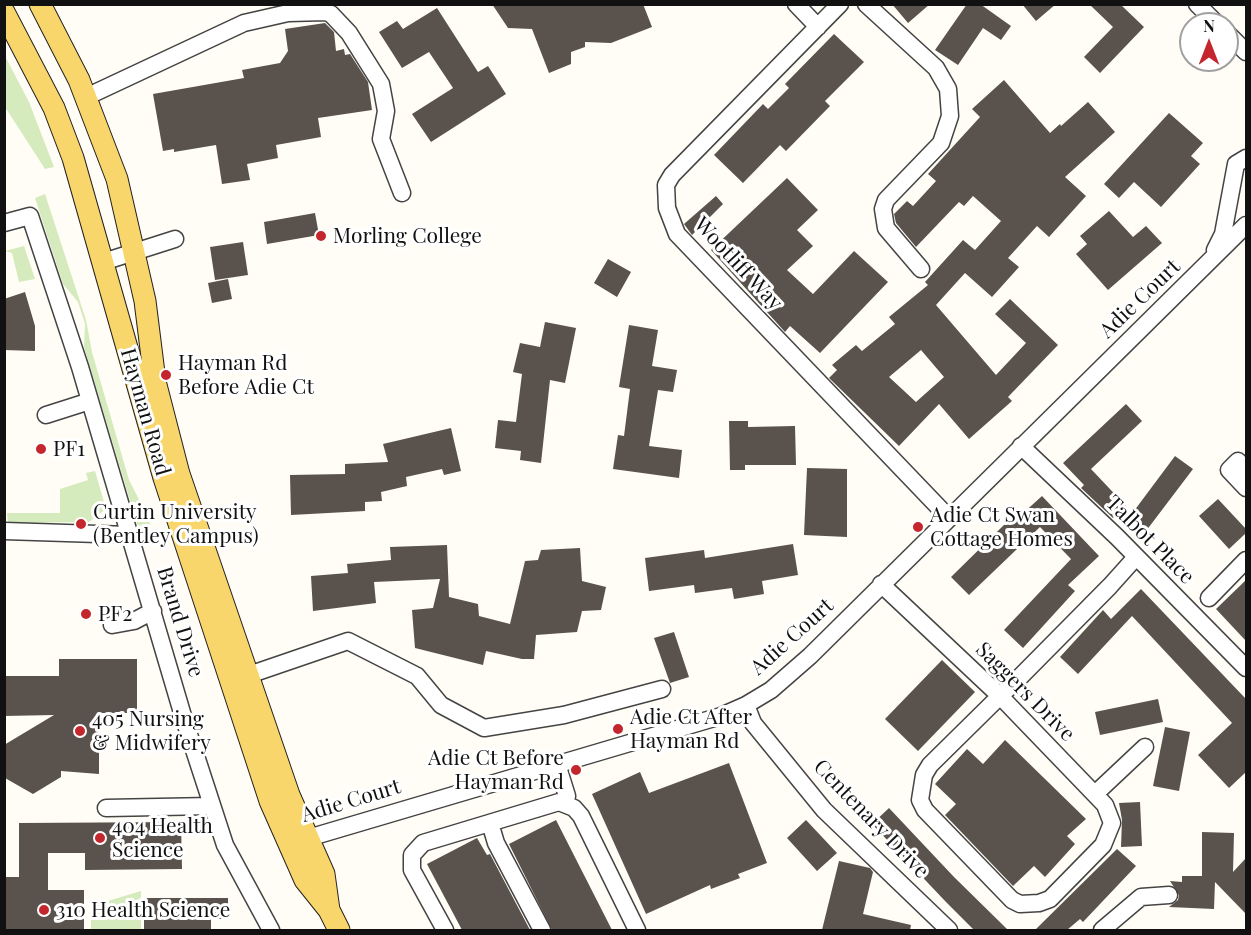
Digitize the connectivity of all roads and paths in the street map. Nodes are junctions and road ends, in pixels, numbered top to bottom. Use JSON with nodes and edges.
{"nodes":[{"id":1,"x":40,"y":4,"type":"edge"},
{"id":2,"x":796,"y":4,"type":"edge"},
{"id":3,"x":840,"y":4,"type":"edge"},
{"id":4,"x":866,"y":4,"type":"edge"},
{"id":5,"x":283,"y":9,"type":"edge"},
{"id":6,"x":4,"y":12,"type":"edge"},
{"id":7,"x":818,"y":27,"type":"junction"},
{"id":8,"x":86,"y":97,"type":"junction"},
{"id":9,"x":1246,"y":158,"type":"edge"},
{"id":10,"x":402,"y":193,"type":"dead end"},
{"id":11,"x":4,"y":223,"type":"edge"},
{"id":12,"x":1246,"y":225,"type":"edge"},
{"id":13,"x":175,"y":239,"type":"dead end"},
{"id":14,"x":135,"y":252,"type":"junction"},
{"id":15,"x":103,"y":262,"type":"junction"},
{"id":16,"x":1207,"y":264,"type":"junction"},
{"id":17,"x":921,"y":269,"type":"dead end"},
{"id":18,"x":90,"y":400,"type":"junction"},
{"id":19,"x":46,"y":415,"type":"dead end"},
{"id":20,"x":1021,"y":446,"type":"junction"},
{"id":21,"x":1246,"y":470,"type":"edge"},
{"id":22,"x":1246,"y":488,"type":"edge"},
{"id":23,"x":948,"y":517,"type":"junction"},
{"id":24,"x":4,"y":531,"type":"edge"},
{"id":25,"x":129,"y":535,"type":"junction"},
{"id":26,"x":1136,"y":557,"type":"junction"},
{"id":27,"x":1246,"y":560,"type":"edge"},
{"id":28,"x":881,"y":584,"type":"junction"},
{"id":29,"x":1209,"y":598,"type":"dead end"},
{"id":30,"x":153,"y":611,"type":"junction"},
{"id":31,"x":112,"y":625,"type":"dead end"},
{"id":32,"x":1246,"y":668,"type":"edge"},
{"id":33,"x":239,"y":678,"type":"junction"},
{"id":34,"x":662,"y":689,"type":"dead end"},
{"id":35,"x":1000,"y":696,"type":"junction"},
{"id":36,"x":746,"y":705,"type":"junction"},
{"id":37,"x":1145,"y":747,"type":"dead end"},
{"id":38,"x":557,"y":764,"type":"junction"},
{"id":39,"x":1095,"y":794,"type":"junction"},
{"id":40,"x":566,"y":804,"type":"junction"},
{"id":41,"x":212,"y":806,"type":"junction"},
{"id":42,"x":106,"y":808,"type":"dead end"},
{"id":43,"x":490,"y":823,"type":"junction"},
{"id":44,"x":298,"y":840,"type":"junction"},
{"id":45,"x":1169,"y":895,"type":"dead end"},
{"id":46,"x":271,"y":930,"type":"edge"},
{"id":47,"x":339,"y":930,"type":"edge"},
{"id":48,"x":445,"y":930,"type":"edge"},
{"id":49,"x":542,"y":930,"type":"edge"},
{"id":50,"x":638,"y":930,"type":"edge"},
{"id":51,"x":949,"y":930,"type":"edge"},
{"id":52,"x":1102,"y":930,"type":"edge"}],
"edges":[{"from":1,"to":8,"type":"main road","name":"Hayman Road"},
{"from":2,"to":7,"type":"street"},
{"from":3,"to":7,"type":"street","name":"Wootliff Way"},
{"from":4,"to":17,"type":"street"},
{"from":5,"to":8,"type":"street"},
{"from":5,"to":10,"type":"street"},
{"from":6,"to":15,"type":"main road","name":"Hayman Road"},
{"from":7,"to":23,"type":"street","name":"Wootliff Way"},
{"from":8,"to":14,"type":"main road","name":"Hayman Road"},
{"from":9,"to":16,"type":"street","name":"Adie Court"},
{"from":11,"to":18,"type":"street","name":"Brand Drive"},
{"from":12,"to":16,"type":"street","name":"Adie Court"},
{"from":13,"to":14,"type":"street"},
{"from":14,"to":15,"type":"street"},
{"from":14,"to":33,"type":"main road","name":"Hayman Road"},
{"from":15,"to":33,"type":"main road","name":"Hayman Road"},
{"from":16,"to":20,"type":"street","name":"Adie Court"},
{"from":18,"to":19,"type":"street"},
{"from":18,"to":25,"type":"street","name":"Brand Drive"},
{"from":20,"to":23,"type":"street","name":"Adie Court"},
{"from":20,"to":26,"type":"street","name":"Talbot Place"},
{"from":21,"to":22,"type":"street"},
{"from":23,"to":28,"type":"street","name":"Adie Court"},
{"from":24,"to":25,"type":"street"},
{"from":25,"to":30,"type":"street","name":"Brand Drive"},
{"from":26,"to":32,"type":"street","name":"Talbot Place"},
{"from":26,"to":35,"type":"street"},
{"from":27,"to":29,"type":"street"},
{"from":28,"to":35,"type":"street","name":"Saggers Drive"},
{"from":28,"to":36,"type":"street","name":"Adie Court"},
{"from":30,"to":31,"type":"street"},
{"from":30,"to":41,"type":"street","name":"Brand Drive"},
{"from":33,"to":34,"type":"street"},
{"from":33,"to":44,"type":"main road","name":"Hayman Road"},
{"from":35,"to":39,"type":"street","name":"Saggers Drive"},
{"from":35,"to":39,"type":"street","name":"Saggers Drive"},
{"from":36,"to":38,"type":"street","name":"Adie Court"},
{"from":36,"to":51,"type":"street","name":"Centenary Drive"},
{"from":37,"to":39,"type":"street"},
{"from":38,"to":40,"type":"street"},
{"from":38,"to":44,"type":"street","name":"Adie Court"},
{"from":40,"to":43,"type":"street"},
{"from":40,"to":50,"type":"street"},
{"from":41,"to":42,"type":"street"},
{"from":41,"to":46,"type":"street","name":"Brand Drive"},
{"from":43,"to":48,"type":"street"},
{"from":43,"to":49,"type":"street"},
{"from":44,"to":47,"type":"main road","name":"Hayman Road"},
{"from":45,"to":52,"type":"street"}]}
